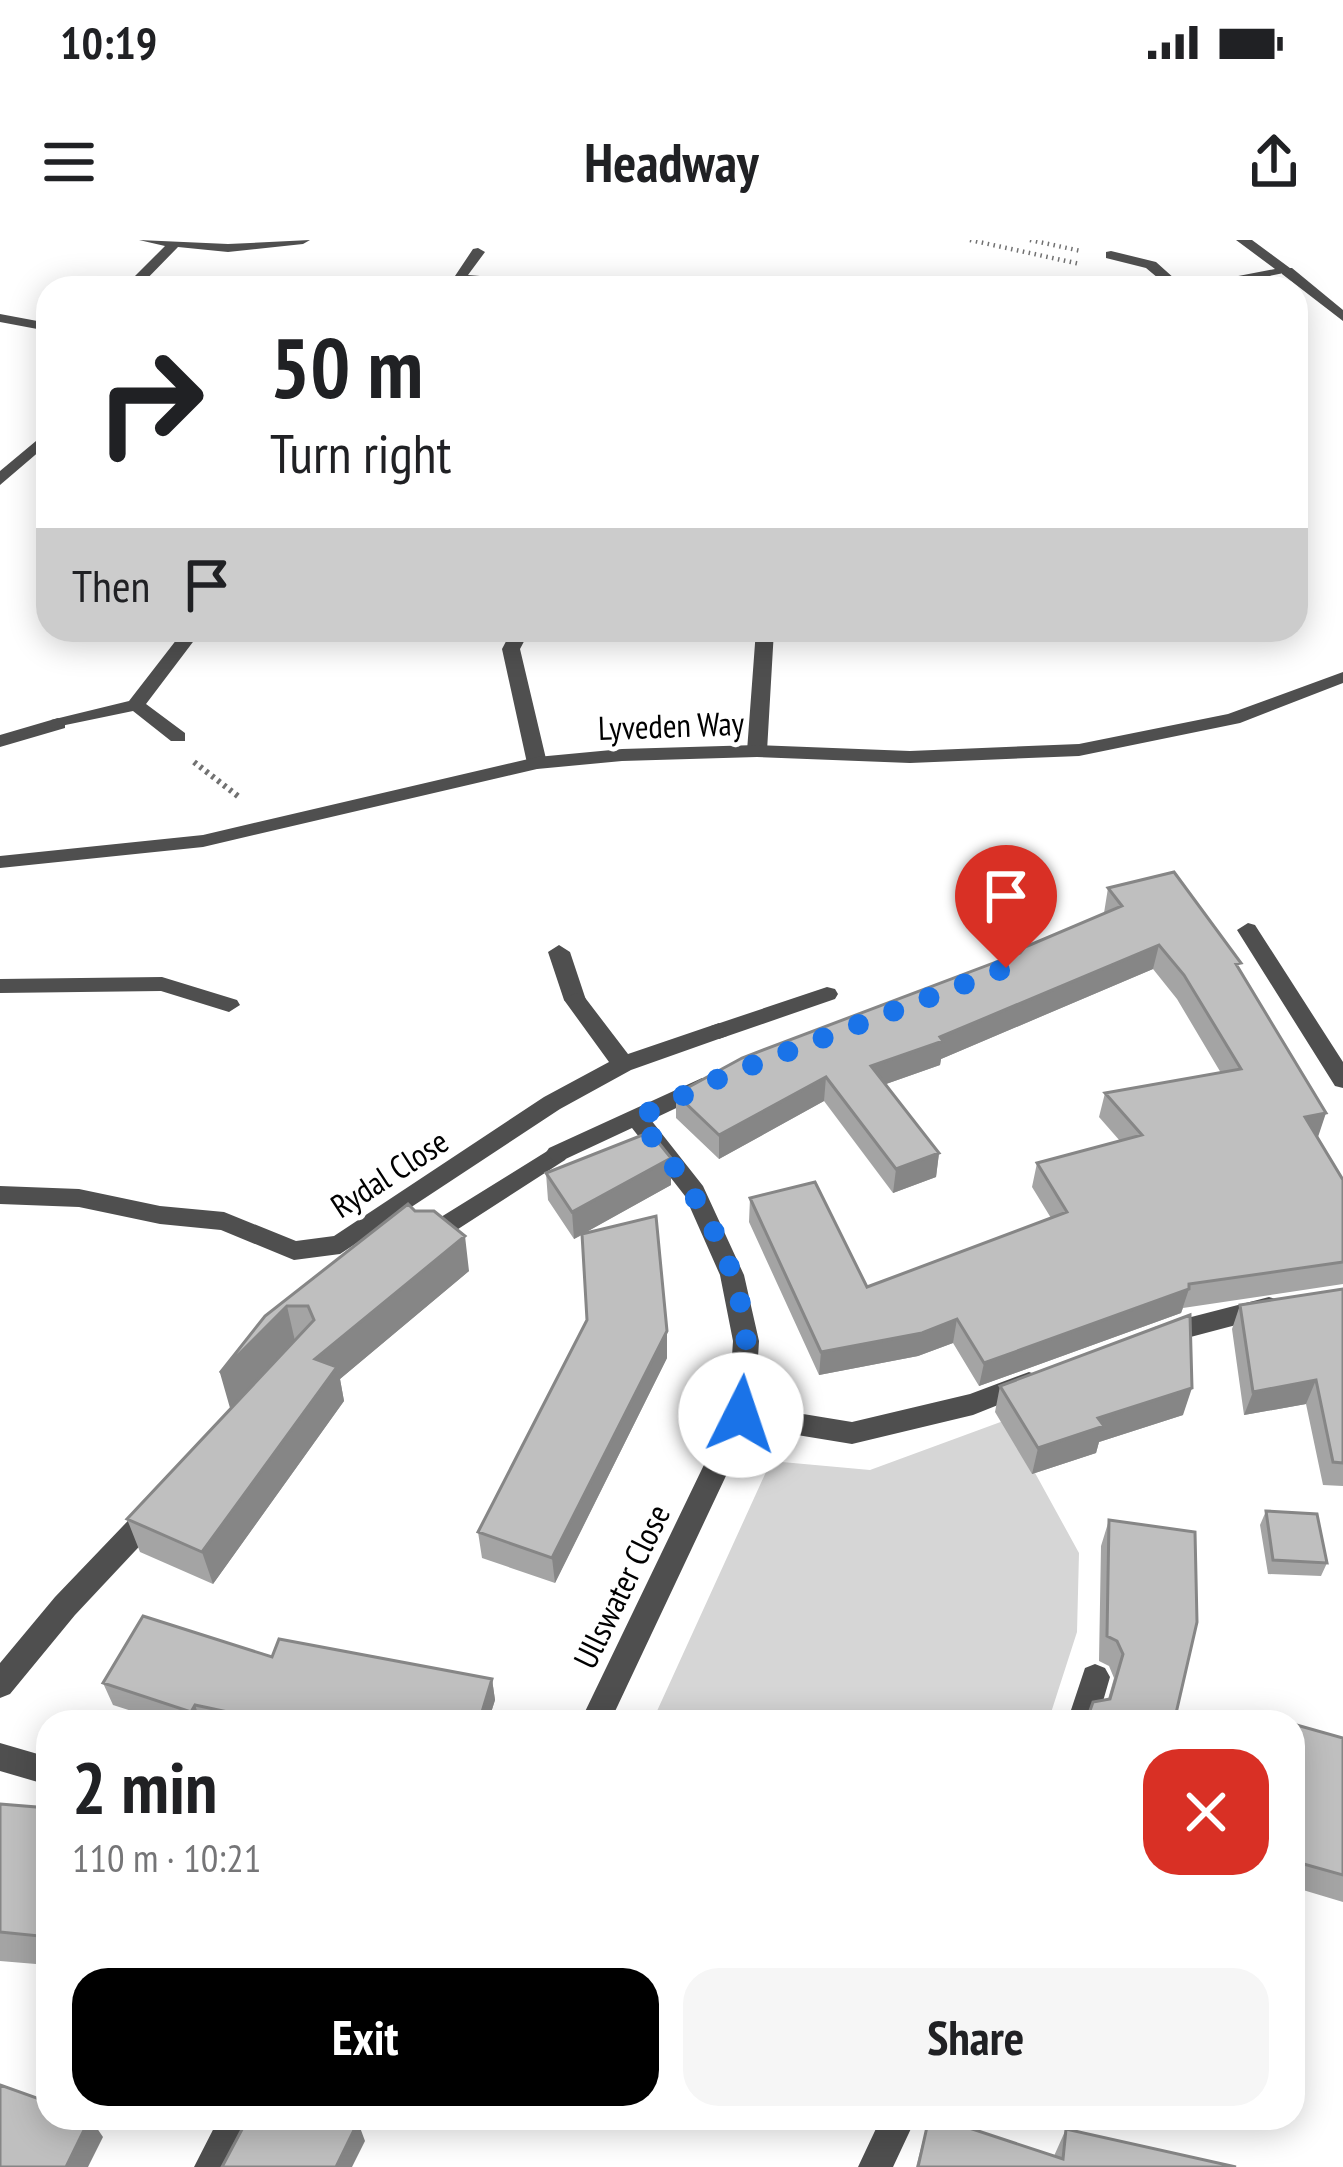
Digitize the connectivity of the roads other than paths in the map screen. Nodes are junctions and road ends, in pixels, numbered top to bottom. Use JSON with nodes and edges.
{"nodes":[{"id":1,"x":146,"y":240,"type":"edge"},
{"id":2,"x":303,"y":240,"type":"edge"},
{"id":3,"x":1244,"y":240,"type":"edge"},
{"id":4,"x":173,"y":245,"type":"junction"},
{"id":5,"x":482,"y":246,"type":"edge"},
{"id":6,"x":1111,"y":255,"type":"dead end"},
{"id":7,"x":1287,"y":271,"type":"junction"},
{"id":8,"x":142,"y":276,"type":"edge"},
{"id":9,"x":461,"y":276,"type":"edge"},
{"id":10,"x":1165,"y":276,"type":"edge"},
{"id":11,"x":1256,"y":276,"type":"edge"},
{"id":12,"x":1293,"y":276,"type":"edge"},
{"id":13,"x":1308,"y":288,"type":"edge"},
{"id":14,"x":1343,"y":317,"type":"edge"},
{"id":15,"x":0,"y":318,"type":"edge"},
{"id":16,"x":36,"y":325,"type":"edge"},
{"id":17,"x":36,"y":447,"type":"edge"},
{"id":18,"x":0,"y":480,"type":"edge"},
{"id":19,"x":184,"y":642,"type":"edge"},
{"id":20,"x":515,"y":642,"type":"edge"},
{"id":21,"x":764,"y":642,"type":"edge"},
{"id":22,"x":1343,"y":677,"type":"edge"},
{"id":23,"x":136,"y":705,"type":"junction"},
{"id":24,"x":178,"y":737,"type":"road end"},
{"id":25,"x":0,"y":741,"type":"edge"},
{"id":26,"x":757,"y":751,"type":"junction"},
{"id":27,"x":537,"y":763,"type":"junction"},
{"id":28,"x":0,"y":862,"type":"edge"},
{"id":29,"x":1248,"y":930,"type":"dead end"},
{"id":30,"x":559,"y":952,"type":"dead end"},
{"id":31,"x":0,"y":986,"type":"edge"},
{"id":32,"x":827,"y":994,"type":"dead end"},
{"id":33,"x":229,"y":1005,"type":"dead end"},
{"id":34,"x":623,"y":1064,"type":"junction"},
{"id":35,"x":724,"y":1076,"type":"edge"},
{"id":36,"x":1343,"y":1080,"type":"edge"},
{"id":37,"x":637,"y":1118,"type":"junction"},
{"id":38,"x":0,"y":1195,"type":"edge"},
{"id":39,"x":429,"y":1236,"type":"edge"},
{"id":40,"x":1301,"y":1300,"type":"edge"},
{"id":41,"x":1130,"y":1345,"type":"edge"},
{"id":42,"x":1052,"y":1373,"type":"edge"},
{"id":43,"x":741,"y":1415,"type":"junction"},
{"id":44,"x":177,"y":1488,"type":"edge"},
{"id":45,"x":1095,"y":1677,"type":"dead end"},
{"id":46,"x":0,"y":1685,"type":"edge"},
{"id":47,"x":602,"y":1710,"type":"edge"},
{"id":48,"x":1085,"y":1710,"type":"edge"},
{"id":49,"x":0,"y":1757,"type":"edge"},
{"id":50,"x":36,"y":1768,"type":"edge"},
{"id":51,"x":231,"y":2130,"type":"edge"},
{"id":52,"x":893,"y":2130,"type":"edge"},
{"id":53,"x":211,"y":2167,"type":"edge"},
{"id":54,"x":875,"y":2167,"type":"edge"}],
"edges":[{"from":1,"to":4,"type":"street"},
{"from":2,"to":4,"type":"street"},
{"from":3,"to":7,"type":"street"},
{"from":4,"to":8,"type":"street"},
{"from":5,"to":9,"type":"street"},
{"from":6,"to":10,"type":"street"},
{"from":7,"to":11,"type":"street"},
{"from":7,"to":12,"type":"street"},
{"from":13,"to":14,"type":"street"},
{"from":15,"to":16,"type":"street"},
{"from":17,"to":18,"type":"street"},
{"from":19,"to":23,"type":"street"},
{"from":20,"to":27,"type":"street"},
{"from":21,"to":26,"type":"street"},
{"from":22,"to":26,"type":"street","name":"Lyveden Way"},
{"from":23,"to":24,"type":"street"},
{"from":23,"to":25,"type":"street"},
{"from":26,"to":27,"type":"street","name":"Lyveden Way"},
{"from":27,"to":28,"type":"street","name":"Lyveden Way"},
{"from":29,"to":36,"type":"street"},
{"from":30,"to":34,"type":"street"},
{"from":31,"to":33,"type":"street"},
{"from":32,"to":34,"type":"street","name":"Rydal Close"},
{"from":34,"to":38,"type":"street","name":"Rydal Close"},
{"from":35,"to":37,"type":"street"},
{"from":37,"to":39,"type":"street"},
{"from":37,"to":43,"type":"street","name":"Ullswater Close"},
{"from":40,"to":41,"type":"street"},
{"from":42,"to":43,"type":"street"},
{"from":43,"to":47,"type":"street","name":"Ullswater Close"},
{"from":44,"to":46,"type":"street"},
{"from":45,"to":48,"type":"street"},
{"from":49,"to":50,"type":"street"},
{"from":51,"to":53,"type":"street"},
{"from":52,"to":54,"type":"street"}]}
